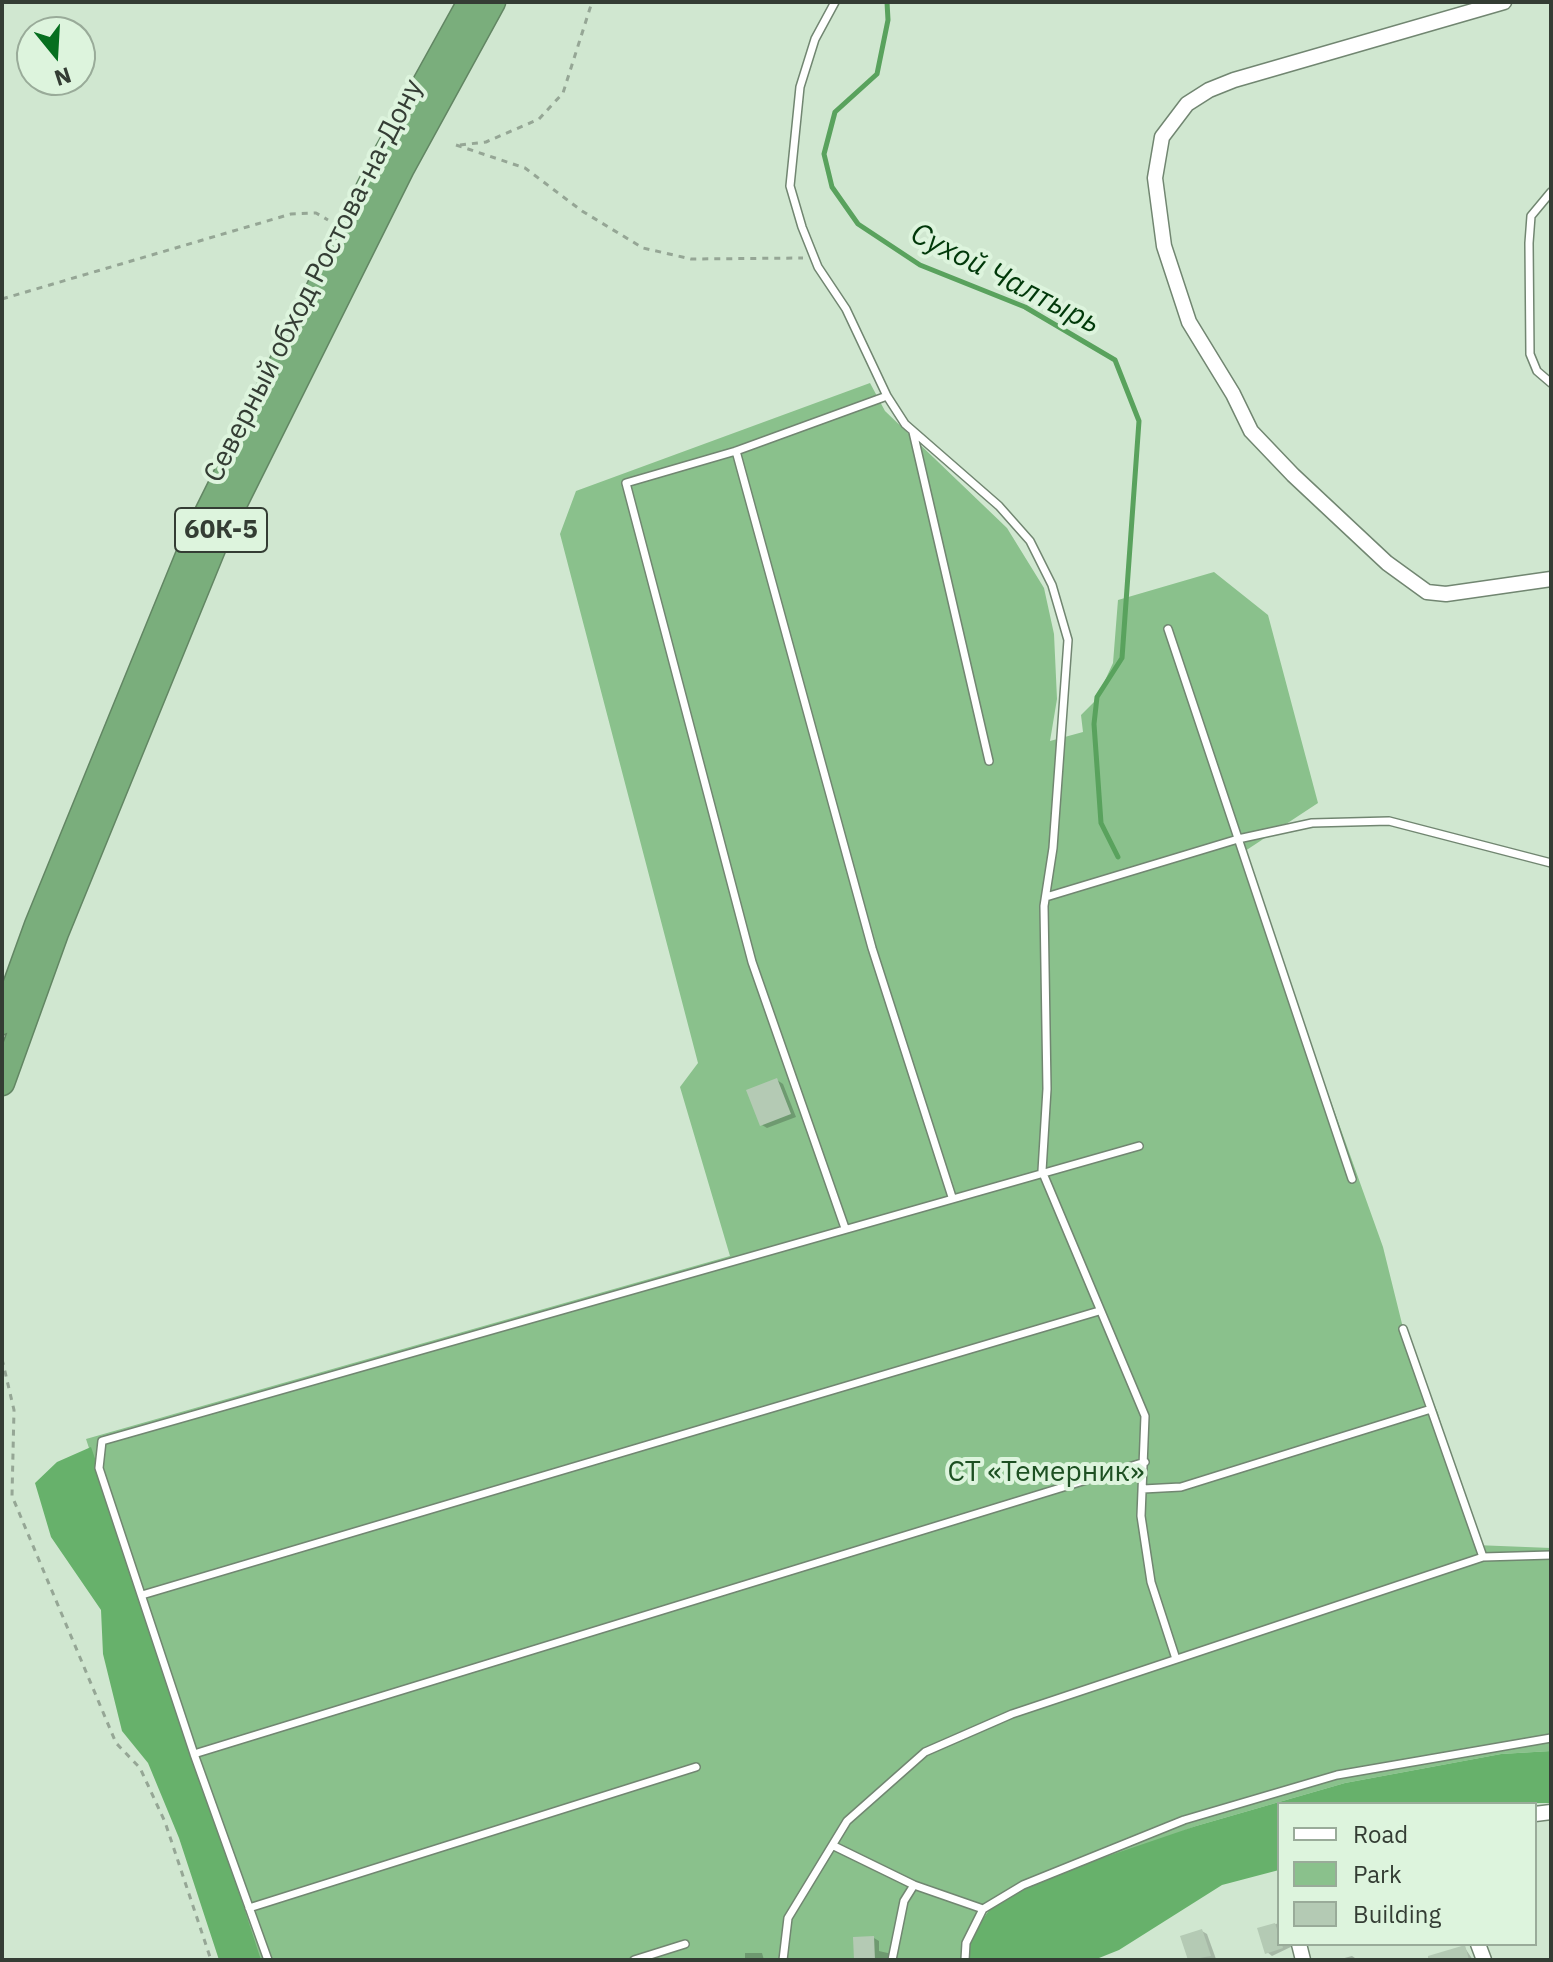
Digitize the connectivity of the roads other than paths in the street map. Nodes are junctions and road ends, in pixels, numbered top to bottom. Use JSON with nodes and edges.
{"nodes":[{"id":1,"x":470,"y":2,"type":"edge"},
{"id":2,"x":493,"y":2,"type":"edge"},
{"id":3,"x":835,"y":2,"type":"edge"},
{"id":4,"x":1504,"y":2,"type":"edge"},
{"id":5,"x":1551,"y":192,"type":"edge"},
{"id":6,"x":1551,"y":383,"type":"edge"},
{"id":7,"x":887,"y":396,"type":"junction"},
{"id":8,"x":913,"y":432,"type":"junction"},
{"id":9,"x":736,"y":451,"type":"junction"},
{"id":10,"x":1551,"y":579,"type":"edge"},
{"id":11,"x":1168,"y":629,"type":"dead end"},
{"id":12,"x":989,"y":761,"type":"dead end"},
{"id":13,"x":1238,"y":839,"type":"junction"},
{"id":14,"x":1551,"y":863,"type":"edge"},
{"id":15,"x":1046,"y":897,"type":"junction"},
{"id":16,"x":2,"y":1022,"type":"edge"},
{"id":17,"x":2,"y":1083,"type":"edge"},
{"id":18,"x":1139,"y":1146,"type":"dead end"},
{"id":19,"x":1042,"y":1171,"type":"junction"},
{"id":20,"x":1352,"y":1179,"type":"dead end"},
{"id":21,"x":952,"y":1197,"type":"junction"},
{"id":22,"x":845,"y":1228,"type":"junction"},
{"id":23,"x":1099,"y":1311,"type":"junction"},
{"id":24,"x":1403,"y":1329,"type":"dead end"},
{"id":25,"x":1431,"y":1409,"type":"junction"},
{"id":26,"x":1145,"y":1462,"type":"junction"},
{"id":27,"x":1143,"y":1489,"type":"junction"},
{"id":28,"x":1551,"y":1555,"type":"edge"},
{"id":29,"x":1483,"y":1557,"type":"junction"},
{"id":30,"x":142,"y":1595,"type":"junction"},
{"id":31,"x":1176,"y":1659,"type":"junction"},
{"id":32,"x":1551,"y":1738,"type":"edge"},
{"id":33,"x":194,"y":1754,"type":"junction"},
{"id":34,"x":696,"y":1767,"type":"dead end"},
{"id":35,"x":834,"y":1846,"type":"junction"},
{"id":36,"x":914,"y":1885,"type":"junction"},
{"id":37,"x":249,"y":1908,"type":"junction"},
{"id":38,"x":983,"y":1909,"type":"junction"},
{"id":39,"x":685,"y":1944,"type":"dead end"},
{"id":40,"x":268,"y":1960,"type":"edge"},
{"id":41,"x":634,"y":1960,"type":"edge"},
{"id":42,"x":783,"y":1960,"type":"edge"},
{"id":43,"x":892,"y":1960,"type":"edge"},
{"id":44,"x":965,"y":1960,"type":"edge"}],
"edges":[{"from":1,"to":16,"type":"highway","name":"Северный обход Ростова-на-Дону","number":"60К-5"},
{"from":2,"to":17,"type":"highway","name":"Северный обход Ростова-на-Дону","number":"60К-5"},
{"from":3,"to":7,"type":"lane"},
{"from":4,"to":10,"type":"street"},
{"from":5,"to":6,"type":"lane"},
{"from":7,"to":8,"type":"lane"},
{"from":7,"to":9,"type":"lane"},
{"from":8,"to":12,"type":"lane"},
{"from":8,"to":15,"type":"lane"},
{"from":9,"to":21,"type":"lane"},
{"from":9,"to":22,"type":"lane"},
{"from":11,"to":13,"type":"lane"},
{"from":13,"to":14,"type":"lane"},
{"from":13,"to":15,"type":"lane"},
{"from":13,"to":20,"type":"lane"},
{"from":15,"to":19,"type":"lane"},
{"from":18,"to":19,"type":"lane"},
{"from":19,"to":21,"type":"lane"},
{"from":19,"to":23,"type":"lane"},
{"from":21,"to":22,"type":"lane"},
{"from":22,"to":30,"type":"lane"},
{"from":23,"to":26,"type":"lane"},
{"from":23,"to":30,"type":"lane"},
{"from":24,"to":25,"type":"lane"},
{"from":25,"to":27,"type":"lane"},
{"from":25,"to":29,"type":"lane"},
{"from":26,"to":27,"type":"lane"},
{"from":26,"to":33,"type":"lane"},
{"from":27,"to":31,"type":"lane"},
{"from":28,"to":29,"type":"lane"},
{"from":29,"to":31,"type":"lane"},
{"from":30,"to":33,"type":"lane"},
{"from":31,"to":35,"type":"lane"},
{"from":32,"to":38,"type":"lane"},
{"from":33,"to":37,"type":"lane"},
{"from":34,"to":37,"type":"lane"},
{"from":35,"to":36,"type":"lane"},
{"from":35,"to":42,"type":"lane"},
{"from":36,"to":38,"type":"lane"},
{"from":36,"to":43,"type":"lane"},
{"from":37,"to":40,"type":"lane"},
{"from":38,"to":44,"type":"lane"},
{"from":39,"to":41,"type":"lane"}]}
